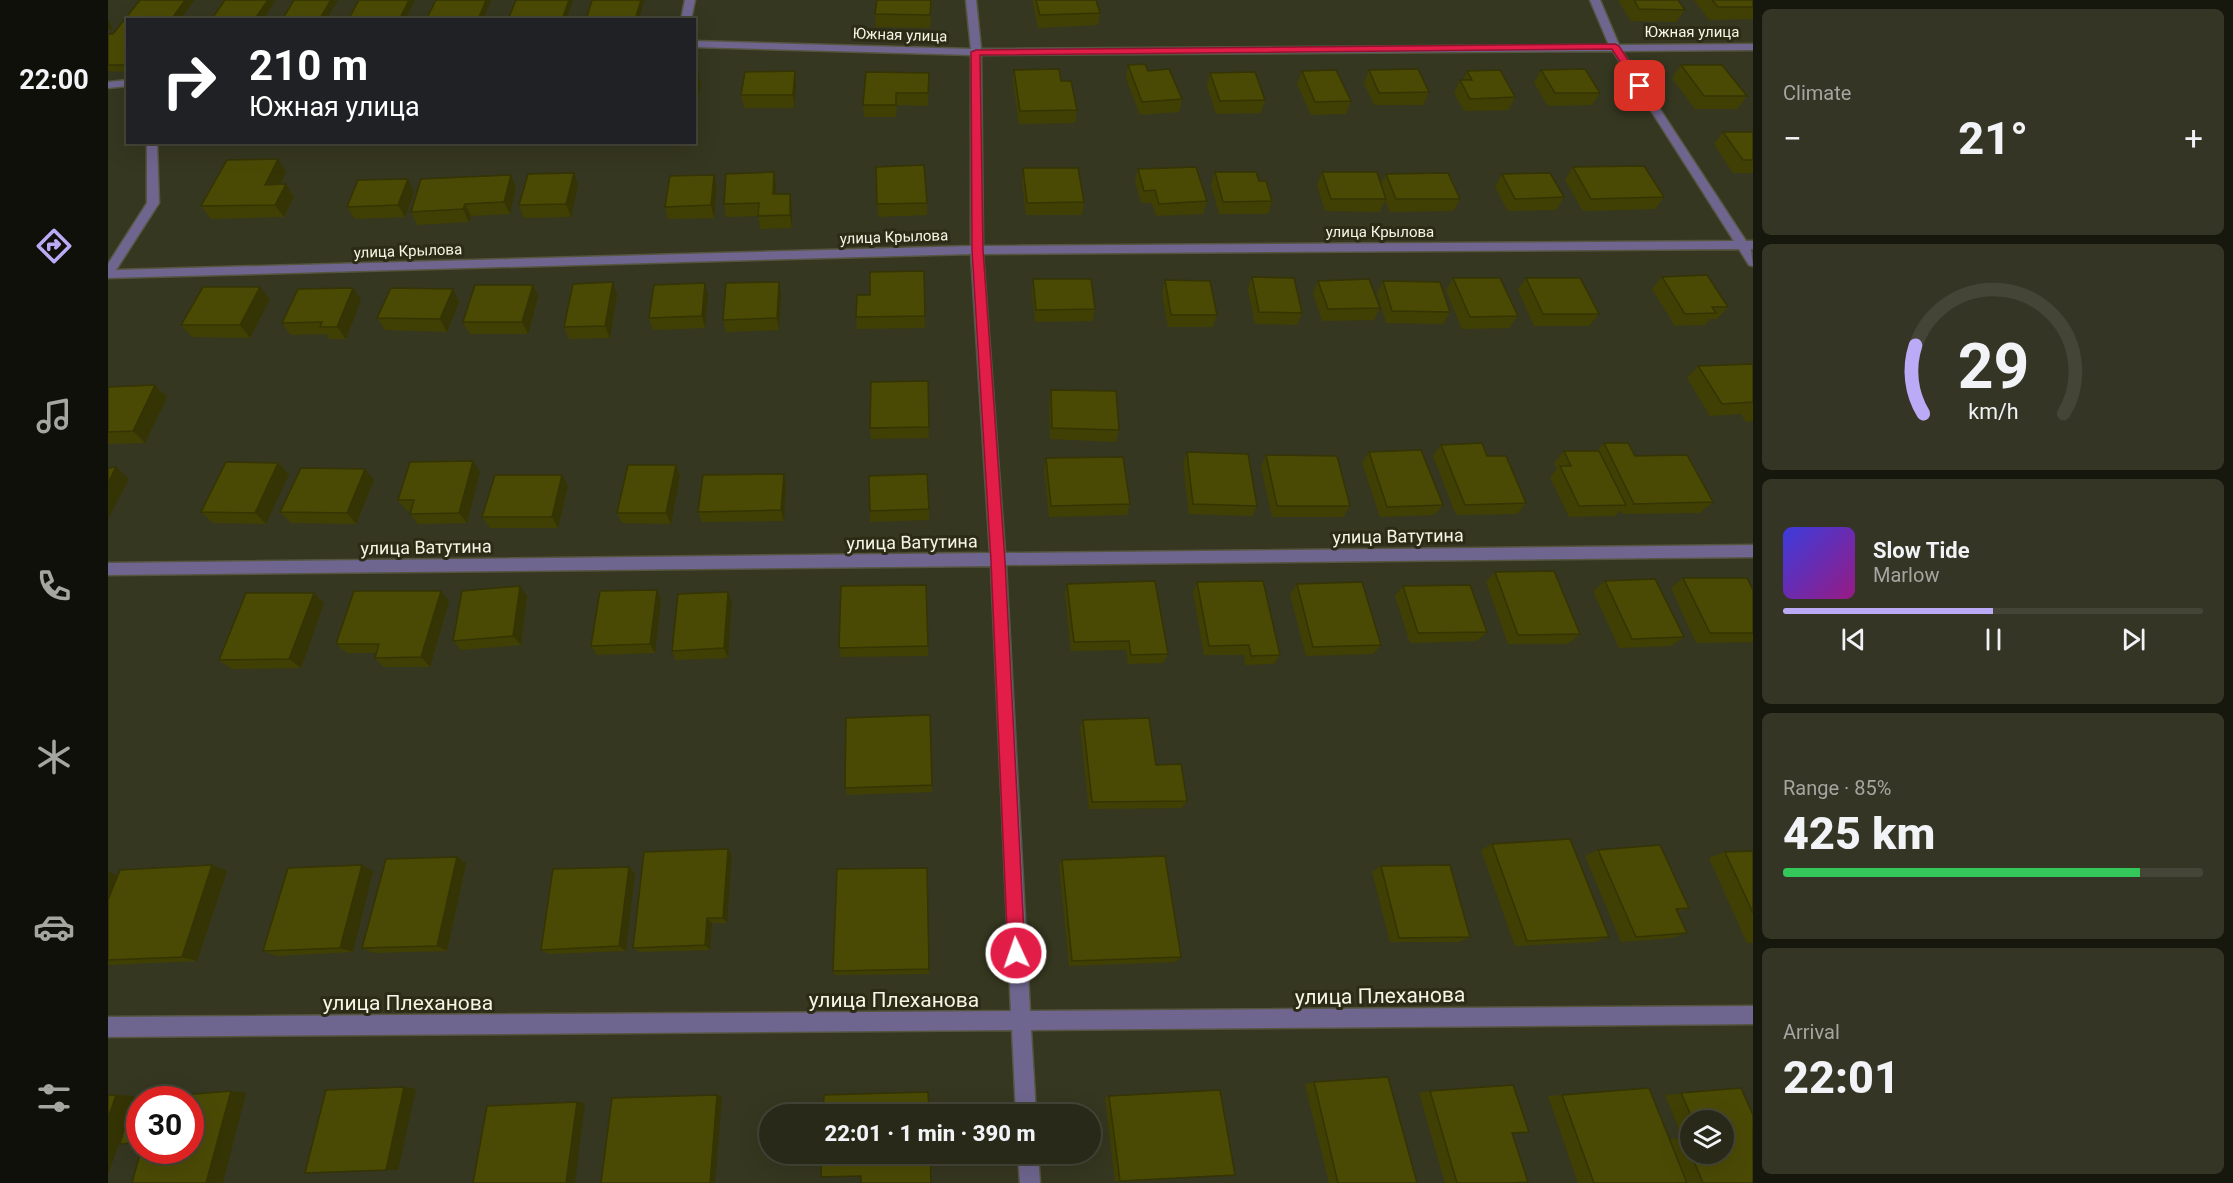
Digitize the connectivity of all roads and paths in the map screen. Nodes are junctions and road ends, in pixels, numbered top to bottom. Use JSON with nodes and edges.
{"nodes":[{"id":1,"x":690,"y":0,"type":"edge"},
{"id":2,"x":971,"y":0,"type":"edge"},
{"id":3,"x":1595,"y":0,"type":"edge"},
{"id":4,"x":686,"y":18,"type":"edge"},
{"id":5,"x":696,"y":44,"type":"edge"},
{"id":6,"x":1615,"y":46,"type":"junction"},
{"id":7,"x":1753,"y":47,"type":"edge"},
{"id":8,"x":976,"y":52,"type":"junction"},
{"id":9,"x":126,"y":83,"type":"edge"},
{"id":10,"x":108,"y":85,"type":"edge"},
{"id":11,"x":152,"y":144,"type":"edge"},
{"id":12,"x":1747,"y":245,"type":"edge"},
{"id":13,"x":977,"y":250,"type":"junction"},
{"id":14,"x":1753,"y":262,"type":"edge"},
{"id":15,"x":108,"y":273,"type":"edge"},
{"id":16,"x":1753,"y":551,"type":"edge"},
{"id":17,"x":998,"y":561,"type":"junction"},
{"id":18,"x":108,"y":569,"type":"edge"},
{"id":19,"x":1753,"y":1015,"type":"edge"},
{"id":20,"x":1020,"y":1022,"type":"junction"},
{"id":21,"x":108,"y":1027,"type":"edge"},
{"id":22,"x":1025,"y":1104,"type":"edge"},
{"id":23,"x":1029,"y":1164,"type":"edge"},
{"id":24,"x":1030,"y":1183,"type":"edge"}],
"edges":[{"from":1,"to":4,"type":"street"},
{"from":2,"to":8,"type":"street"},
{"from":3,"to":6,"type":"street"},
{"from":5,"to":8,"type":"street","name":"Южная улица"},
{"from":6,"to":7,"type":"street","name":"Южная улица"},
{"from":6,"to":8,"type":"street","name":"Южная улица"},
{"from":6,"to":12,"type":"street"},
{"from":8,"to":13,"type":"street"},
{"from":9,"to":10,"type":"street"},
{"from":11,"to":15,"type":"street"},
{"from":12,"to":13,"type":"street","name":"улица Крылова"},
{"from":12,"to":14,"type":"street"},
{"from":13,"to":15,"type":"street","name":"улица Крылова"},
{"from":13,"to":17,"type":"street"},
{"from":16,"to":17,"type":"street","name":"улица Ватутина"},
{"from":17,"to":18,"type":"street","name":"улица Ватутина"},
{"from":17,"to":20,"type":"street"},
{"from":19,"to":20,"type":"street","name":"улица Плеханова"},
{"from":20,"to":21,"type":"street","name":"улица Плеханова"},
{"from":20,"to":22,"type":"street"},
{"from":23,"to":24,"type":"street"}]}
